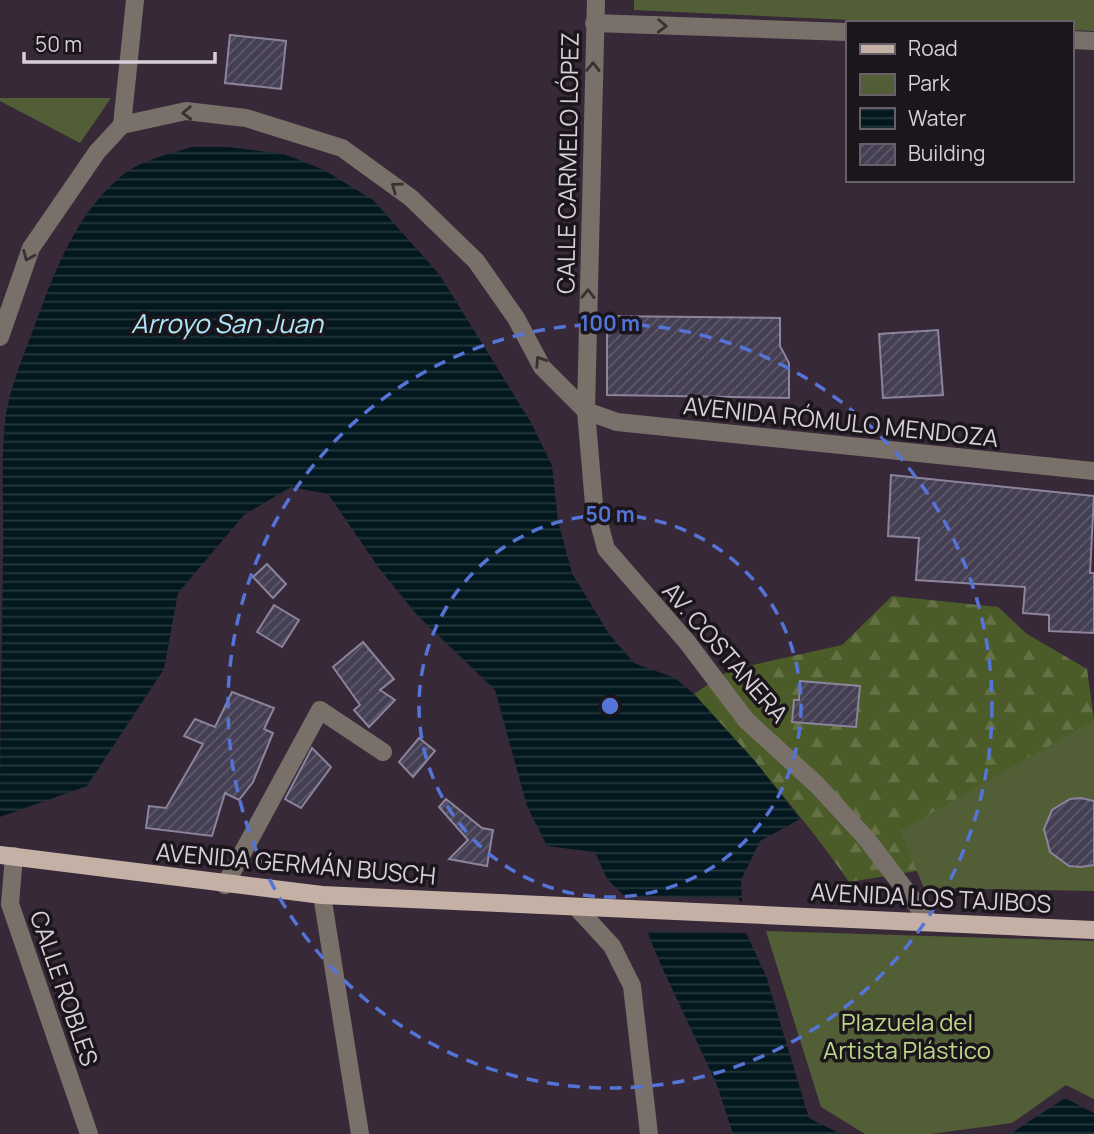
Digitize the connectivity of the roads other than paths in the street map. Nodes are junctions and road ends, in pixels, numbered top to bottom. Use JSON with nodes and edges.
{"nodes":[{"id":1,"x":135,"y":0,"type":"edge"},
{"id":2,"x":596,"y":0,"type":"edge"},
{"id":3,"x":594,"y":23,"type":"junction"},
{"id":4,"x":846,"y":32,"type":"edge"},
{"id":5,"x":1073,"y":40,"type":"edge"},
{"id":6,"x":1094,"y":41,"type":"edge"},
{"id":7,"x":122,"y":125,"type":"junction"},
{"id":8,"x":1,"y":328,"type":"edge"},
{"id":9,"x":586,"y":411,"type":"junction"},
{"id":10,"x":1094,"y":471,"type":"edge"},
{"id":11,"x":383,"y":752,"type":"dead end"},
{"id":12,"x":7,"y":855,"type":"edge"},
{"id":13,"x":225,"y":885,"type":"junction"},
{"id":14,"x":322,"y":894,"type":"junction"},
{"id":15,"x":5,"y":906,"type":"edge"},
{"id":16,"x":583,"y":908,"type":"junction"},
{"id":17,"x":766,"y":913,"type":"joint"},
{"id":18,"x":929,"y":921,"type":"junction"},
{"id":19,"x":1094,"y":930,"type":"edge"},
{"id":20,"x":89,"y":1134,"type":"edge"},
{"id":21,"x":360,"y":1134,"type":"edge"},
{"id":22,"x":649,"y":1134,"type":"edge"}],
"edges":[{"from":1,"to":7,"type":"street"},
{"from":2,"to":3,"type":"street","name":"CALLE CARMELO LÓPEZ"},
{"from":3,"to":4,"type":"street","one_way":true},
{"from":9,"to":3,"type":"street","name":"CALLE CARMELO LÓPEZ","one_way":true},
{"from":5,"to":6,"type":"street"},
{"from":7,"to":8,"type":"street","one_way":true},
{"from":9,"to":7,"type":"street","one_way":true},
{"from":9,"to":10,"type":"street","name":"AVENIDA RÓMULO MENDOZA"},
{"from":9,"to":18,"type":"street","name":"AV. COSTANERA"},
{"from":11,"to":13,"type":"street"},
{"from":12,"to":13,"type":"main road","name":"AVENIDA GERMÁN BUSCH"},
{"from":12,"to":15,"type":"street","name":"CALLE ROBLES"},
{"from":13,"to":14,"type":"main road","name":"AVENIDA GERMÁN BUSCH"},
{"from":14,"to":16,"type":"main road","name":"AVENIDA GERMÁN BUSCH"},
{"from":14,"to":21,"type":"street"},
{"from":15,"to":20,"type":"street","name":"CALLE ROBLES"},
{"from":16,"to":17,"type":"main road","name":"AVENIDA GERMÁN BUSCH"},
{"from":16,"to":22,"type":"street"},
{"from":17,"to":18,"type":"main road","name":"AVENIDA LOS TAJIBOS"},
{"from":18,"to":19,"type":"main road","name":"AVENIDA LOS TAJIBOS"}]}
